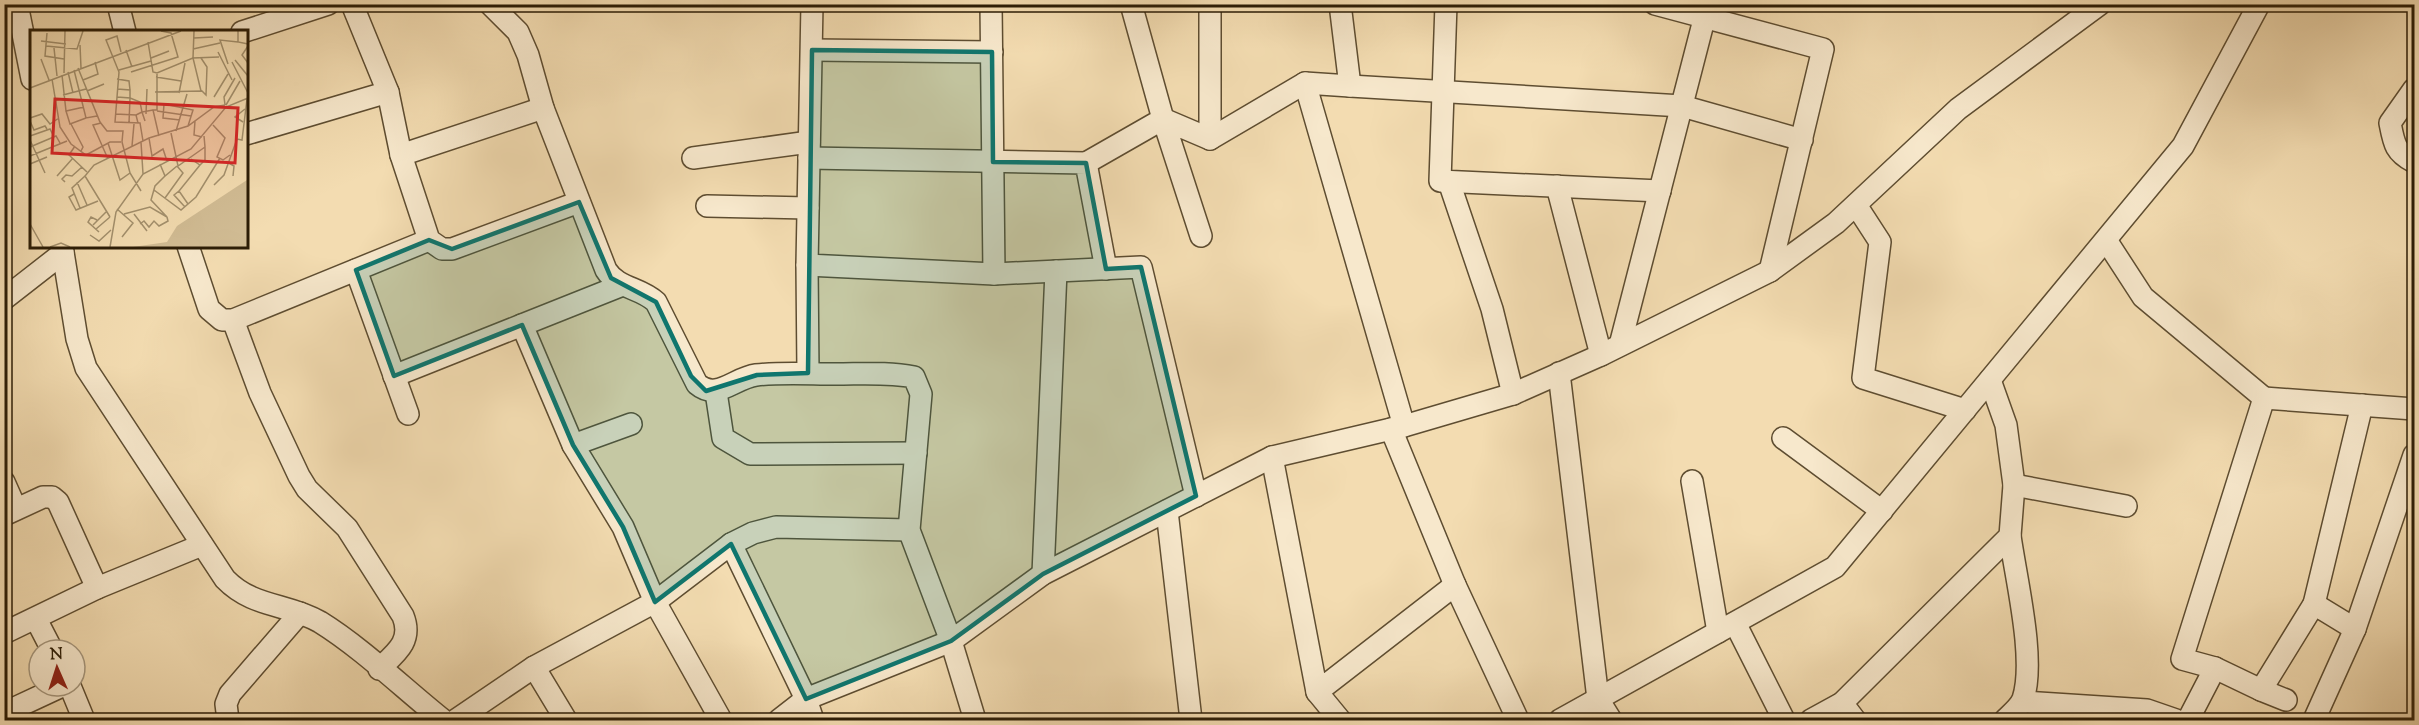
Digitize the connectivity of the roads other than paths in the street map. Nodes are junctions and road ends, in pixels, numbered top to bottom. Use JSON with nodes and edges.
{"nodes":[{"id":1,"x":17,"y":4,"type":"edge"},
{"id":2,"x":118,"y":4,"type":"edge"},
{"id":3,"x":328,"y":4,"type":"edge"},
{"id":4,"x":351,"y":4,"type":"edge"},
{"id":5,"x":490,"y":4,"type":"edge"},
{"id":6,"x":812,"y":4,"type":"edge"},
{"id":7,"x":991,"y":4,"type":"edge"},
{"id":8,"x":1131,"y":4,"type":"edge"},
{"id":9,"x":1210,"y":4,"type":"edge"},
{"id":10,"x":1340,"y":4,"type":"edge"},
{"id":11,"x":1446,"y":4,"type":"edge"},
{"id":12,"x":1655,"y":4,"type":"edge"},
{"id":13,"x":2100,"y":4,"type":"edge"},
{"id":14,"x":2259,"y":4,"type":"edge"},
{"id":15,"x":1707,"y":11,"type":"edge"},
{"id":16,"x":13,"y":29,"type":"edge"},
{"id":17,"x":124,"y":30,"type":"edge"},
{"id":18,"x":248,"y":30,"type":"edge"},
{"id":19,"x":812,"y":50,"type":"junction"},
{"id":20,"x":992,"y":52,"type":"junction"},
{"id":21,"x":30,"y":74,"type":"edge"},
{"id":22,"x":1305,"y":83,"type":"junction"},
{"id":23,"x":1350,"y":87,"type":"junction"},
{"id":24,"x":2415,"y":89,"type":"edge"},
{"id":25,"x":388,"y":92,"type":"junction"},
{"id":26,"x":1443,"y":92,"type":"junction"},
{"id":27,"x":1682,"y":106,"type":"junction"},
{"id":28,"x":543,"y":108,"type":"junction"},
{"id":29,"x":1163,"y":119,"type":"junction"},
{"id":30,"x":248,"y":133,"type":"edge"},
{"id":31,"x":1210,"y":139,"type":"junction"},
{"id":32,"x":1802,"y":140,"type":"junction"},
{"id":33,"x":809,"y":150,"type":"junction"},
{"id":34,"x":401,"y":155,"type":"junction"},
{"id":35,"x":693,"y":158,"type":"dead end"},
{"id":36,"x":993,"y":162,"type":"junction"},
{"id":37,"x":2415,"y":162,"type":"edge"},
{"id":38,"x":1086,"y":163,"type":"junction"},
{"id":39,"x":1449,"y":182,"type":"junction"},
{"id":40,"x":1557,"y":186,"type":"junction"},
{"id":41,"x":1660,"y":191,"type":"junction"},
{"id":42,"x":579,"y":202,"type":"junction"},
{"id":43,"x":1856,"y":205,"type":"junction"},
{"id":44,"x":707,"y":206,"type":"dead end"},
{"id":45,"x":808,"y":208,"type":"junction"},
{"id":46,"x":1201,"y":236,"type":"dead end"},
{"id":47,"x":429,"y":240,"type":"junction"},
{"id":48,"x":2106,"y":240,"type":"junction"},
{"id":49,"x":189,"y":248,"type":"edge"},
{"id":50,"x":62,"y":250,"type":"edge"},
{"id":51,"x":807,"y":265,"type":"junction"},
{"id":52,"x":1106,"y":269,"type":"junction"},
{"id":53,"x":356,"y":270,"type":"junction"},
{"id":54,"x":1056,"y":271,"type":"junction"},
{"id":55,"x":1770,"y":271,"type":"junction"},
{"id":56,"x":994,"y":274,"type":"junction"},
{"id":57,"x":620,"y":286,"type":"junction"},
{"id":58,"x":4,"y":299,"type":"edge"},
{"id":59,"x":233,"y":320,"type":"junction"},
{"id":60,"x":522,"y":325,"type":"junction"},
{"id":61,"x":1620,"y":345,"type":"junction"},
{"id":62,"x":1601,"y":355,"type":"junction"},
{"id":63,"x":1559,"y":373,"type":"junction"},
{"id":64,"x":808,"y":374,"type":"junction"},
{"id":65,"x":394,"y":376,"type":"junction"},
{"id":66,"x":1990,"y":380,"type":"junction"},
{"id":67,"x":716,"y":392,"type":"junction"},
{"id":68,"x":1513,"y":394,"type":"junction"},
{"id":69,"x":2264,"y":398,"type":"junction"},
{"id":70,"x":2362,"y":405,"type":"junction"},
{"id":71,"x":2415,"y":409,"type":"edge"},
{"id":72,"x":1965,"y":410,"type":"junction"},
{"id":73,"x":408,"y":414,"type":"dead end"},
{"id":74,"x":631,"y":424,"type":"dead end"},
{"id":75,"x":1397,"y":427,"type":"junction"},
{"id":76,"x":1782,"y":438,"type":"dead end"},
{"id":77,"x":573,"y":445,"type":"junction"},
{"id":78,"x":916,"y":453,"type":"junction"},
{"id":79,"x":2415,"y":455,"type":"edge"},
{"id":80,"x":1272,"y":457,"type":"junction"},
{"id":81,"x":1692,"y":481,"type":"dead end"},
{"id":82,"x":4,"y":482,"type":"edge"},
{"id":83,"x":2014,"y":485,"type":"junction"},
{"id":84,"x":1196,"y":495,"type":"junction"},
{"id":85,"x":2126,"y":506,"type":"dead end"},
{"id":86,"x":1167,"y":511,"type":"junction"},
{"id":87,"x":1882,"y":511,"type":"junction"},
{"id":88,"x":10,"y":512,"type":"edge"},
{"id":89,"x":909,"y":530,"type":"junction"},
{"id":90,"x":2010,"y":536,"type":"junction"},
{"id":91,"x":731,"y":544,"type":"junction"},
{"id":92,"x":202,"y":545,"type":"junction"},
{"id":93,"x":1043,"y":574,"type":"junction"},
{"id":94,"x":1455,"y":585,"type":"junction"},
{"id":95,"x":97,"y":588,"type":"junction"},
{"id":96,"x":655,"y":602,"type":"junction"},
{"id":97,"x":2314,"y":603,"type":"junction"},
{"id":98,"x":300,"y":613,"type":"junction"},
{"id":99,"x":36,"y":619,"type":"junction"},
{"id":100,"x":1727,"y":628,"type":"junction"},
{"id":101,"x":2355,"y":629,"type":"junction"},
{"id":102,"x":4,"y":633,"type":"edge"},
{"id":103,"x":46,"y":638,"type":"edge"},
{"id":104,"x":951,"y":641,"type":"junction"},
{"id":105,"x":534,"y":667,"type":"junction"},
{"id":106,"x":2215,"y":668,"type":"junction"},
{"id":107,"x":379,"y":669,"type":"junction"},
{"id":108,"x":2261,"y":690,"type":"junction"},
{"id":109,"x":1317,"y":692,"type":"junction"},
{"id":110,"x":36,"y":698,"type":"edge"},
{"id":111,"x":75,"y":698,"type":"edge"},
{"id":112,"x":806,"y":699,"type":"junction"},
{"id":113,"x":1598,"y":699,"type":"junction"},
{"id":114,"x":2286,"y":700,"type":"dead end"},
{"id":115,"x":2022,"y":702,"type":"junction"},
{"id":116,"x":1842,"y":703,"type":"junction"},
{"id":117,"x":4,"y":713,"type":"edge"},
{"id":118,"x":2317,"y":719,"type":"edge"},
{"id":119,"x":84,"y":720,"type":"edge"},
{"id":120,"x":228,"y":720,"type":"edge"},
{"id":121,"x":443,"y":720,"type":"edge"},
{"id":122,"x":456,"y":720,"type":"edge"},
{"id":123,"x":566,"y":720,"type":"edge"},
{"id":124,"x":721,"y":720,"type":"edge"},
{"id":125,"x":779,"y":720,"type":"edge"},
{"id":126,"x":813,"y":720,"type":"edge"},
{"id":127,"x":975,"y":720,"type":"edge"},
{"id":128,"x":1191,"y":720,"type":"edge"},
{"id":129,"x":1340,"y":720,"type":"edge"},
{"id":130,"x":1518,"y":720,"type":"edge"},
{"id":131,"x":1560,"y":720,"type":"edge"},
{"id":132,"x":1611,"y":720,"type":"edge"},
{"id":133,"x":1784,"y":720,"type":"edge"},
{"id":134,"x":1810,"y":720,"type":"edge"},
{"id":135,"x":1855,"y":720,"type":"edge"},
{"id":136,"x":2005,"y":720,"type":"edge"},
{"id":137,"x":2176,"y":720,"type":"edge"},
{"id":138,"x":2188,"y":720,"type":"edge"}],
"edges":[{"from":1,"to":16,"type":"street"},
{"from":2,"to":17,"type":"street"},
{"from":3,"to":18,"type":"street"},
{"from":4,"to":25,"type":"street"},
{"from":5,"to":28,"type":"street"},
{"from":6,"to":19,"type":"street"},
{"from":7,"to":20,"type":"street"},
{"from":8,"to":29,"type":"street"},
{"from":9,"to":31,"type":"street"},
{"from":10,"to":23,"type":"street"},
{"from":11,"to":26,"type":"street"},
{"from":12,"to":15,"type":"street"},
{"from":13,"to":43,"type":"street"},
{"from":14,"to":48,"type":"street"},
{"from":15,"to":27,"type":"street"},
{"from":15,"to":32,"type":"street"},
{"from":16,"to":21,"type":"street"},
{"from":19,"to":20,"type":"street"},
{"from":19,"to":33,"type":"street"},
{"from":20,"to":36,"type":"street"},
{"from":22,"to":23,"type":"street"},
{"from":22,"to":31,"type":"street"},
{"from":22,"to":75,"type":"street"},
{"from":23,"to":26,"type":"street"},
{"from":24,"to":37,"type":"street"},
{"from":25,"to":30,"type":"street"},
{"from":25,"to":34,"type":"street"},
{"from":26,"to":27,"type":"street"},
{"from":26,"to":39,"type":"street"},
{"from":27,"to":32,"type":"street"},
{"from":27,"to":41,"type":"street"},
{"from":28,"to":34,"type":"street"},
{"from":28,"to":42,"type":"street"},
{"from":29,"to":31,"type":"street"},
{"from":29,"to":38,"type":"street"},
{"from":29,"to":46,"type":"street"},
{"from":32,"to":55,"type":"street"},
{"from":33,"to":35,"type":"street"},
{"from":33,"to":36,"type":"street"},
{"from":33,"to":45,"type":"street"},
{"from":34,"to":47,"type":"street"},
{"from":36,"to":38,"type":"street"},
{"from":36,"to":56,"type":"street"},
{"from":38,"to":52,"type":"street"},
{"from":39,"to":40,"type":"street"},
{"from":39,"to":68,"type":"street"},
{"from":40,"to":41,"type":"street"},
{"from":40,"to":62,"type":"street"},
{"from":41,"to":61,"type":"street"},
{"from":42,"to":47,"type":"street"},
{"from":42,"to":57,"type":"street"},
{"from":43,"to":55,"type":"street"},
{"from":43,"to":72,"type":"street"},
{"from":44,"to":45,"type":"street"},
{"from":45,"to":51,"type":"street"},
{"from":47,"to":53,"type":"street"},
{"from":48,"to":66,"type":"street"},
{"from":48,"to":69,"type":"street"},
{"from":49,"to":59,"type":"street"},
{"from":50,"to":58,"type":"street"},
{"from":50,"to":92,"type":"street"},
{"from":51,"to":56,"type":"street"},
{"from":51,"to":64,"type":"street"},
{"from":52,"to":54,"type":"street"},
{"from":52,"to":84,"type":"street"},
{"from":53,"to":59,"type":"street"},
{"from":53,"to":65,"type":"street"},
{"from":54,"to":56,"type":"street"},
{"from":54,"to":93,"type":"street"},
{"from":55,"to":61,"type":"street"},
{"from":57,"to":60,"type":"street"},
{"from":57,"to":67,"type":"street"},
{"from":59,"to":107,"type":"street"},
{"from":60,"to":65,"type":"street"},
{"from":60,"to":77,"type":"street"},
{"from":61,"to":62,"type":"street"},
{"from":62,"to":63,"type":"street"},
{"from":63,"to":68,"type":"street"},
{"from":63,"to":113,"type":"street"},
{"from":64,"to":67,"type":"street"},
{"from":64,"to":78,"type":"street"},
{"from":65,"to":73,"type":"street"},
{"from":66,"to":72,"type":"street"},
{"from":66,"to":83,"type":"street"},
{"from":67,"to":78,"type":"street"},
{"from":68,"to":75,"type":"street"},
{"from":69,"to":70,"type":"street"},
{"from":69,"to":106,"type":"street"},
{"from":70,"to":71,"type":"street"},
{"from":70,"to":97,"type":"street"},
{"from":72,"to":87,"type":"street"},
{"from":74,"to":77,"type":"street"},
{"from":75,"to":80,"type":"street"},
{"from":75,"to":94,"type":"street"},
{"from":76,"to":87,"type":"street"},
{"from":77,"to":96,"type":"street"},
{"from":78,"to":89,"type":"street"},
{"from":79,"to":101,"type":"street"},
{"from":80,"to":84,"type":"street"},
{"from":80,"to":109,"type":"street"},
{"from":81,"to":100,"type":"street"},
{"from":82,"to":88,"type":"street"},
{"from":83,"to":85,"type":"street"},
{"from":83,"to":90,"type":"street"},
{"from":84,"to":86,"type":"street"},
{"from":86,"to":93,"type":"street"},
{"from":86,"to":128,"type":"street"},
{"from":87,"to":100,"type":"street"},
{"from":88,"to":95,"type":"street"},
{"from":89,"to":91,"type":"street"},
{"from":89,"to":104,"type":"street"},
{"from":90,"to":115,"type":"street"},
{"from":90,"to":116,"type":"street"},
{"from":91,"to":96,"type":"street"},
{"from":91,"to":112,"type":"street"},
{"from":92,"to":95,"type":"street"},
{"from":92,"to":98,"type":"street"},
{"from":93,"to":104,"type":"street"},
{"from":94,"to":109,"type":"street"},
{"from":94,"to":130,"type":"street"},
{"from":95,"to":99,"type":"street"},
{"from":96,"to":105,"type":"street"},
{"from":96,"to":124,"type":"street"},
{"from":97,"to":101,"type":"street"},
{"from":97,"to":108,"type":"street"},
{"from":98,"to":107,"type":"street"},
{"from":98,"to":120,"type":"street"},
{"from":99,"to":102,"type":"street"},
{"from":99,"to":103,"type":"street"},
{"from":100,"to":113,"type":"street"},
{"from":100,"to":133,"type":"street"},
{"from":101,"to":118,"type":"street"},
{"from":104,"to":112,"type":"street"},
{"from":104,"to":127,"type":"street"},
{"from":105,"to":122,"type":"street"},
{"from":105,"to":123,"type":"street"},
{"from":106,"to":108,"type":"street"},
{"from":106,"to":138,"type":"street"},
{"from":107,"to":121,"type":"street"},
{"from":108,"to":114,"type":"street"},
{"from":109,"to":129,"type":"street"},
{"from":110,"to":117,"type":"street"},
{"from":111,"to":119,"type":"street"},
{"from":112,"to":125,"type":"street"},
{"from":112,"to":126,"type":"street"},
{"from":113,"to":131,"type":"street"},
{"from":113,"to":132,"type":"street"},
{"from":115,"to":136,"type":"street"},
{"from":115,"to":137,"type":"street"},
{"from":116,"to":134,"type":"street"},
{"from":116,"to":135,"type":"street"}]}
